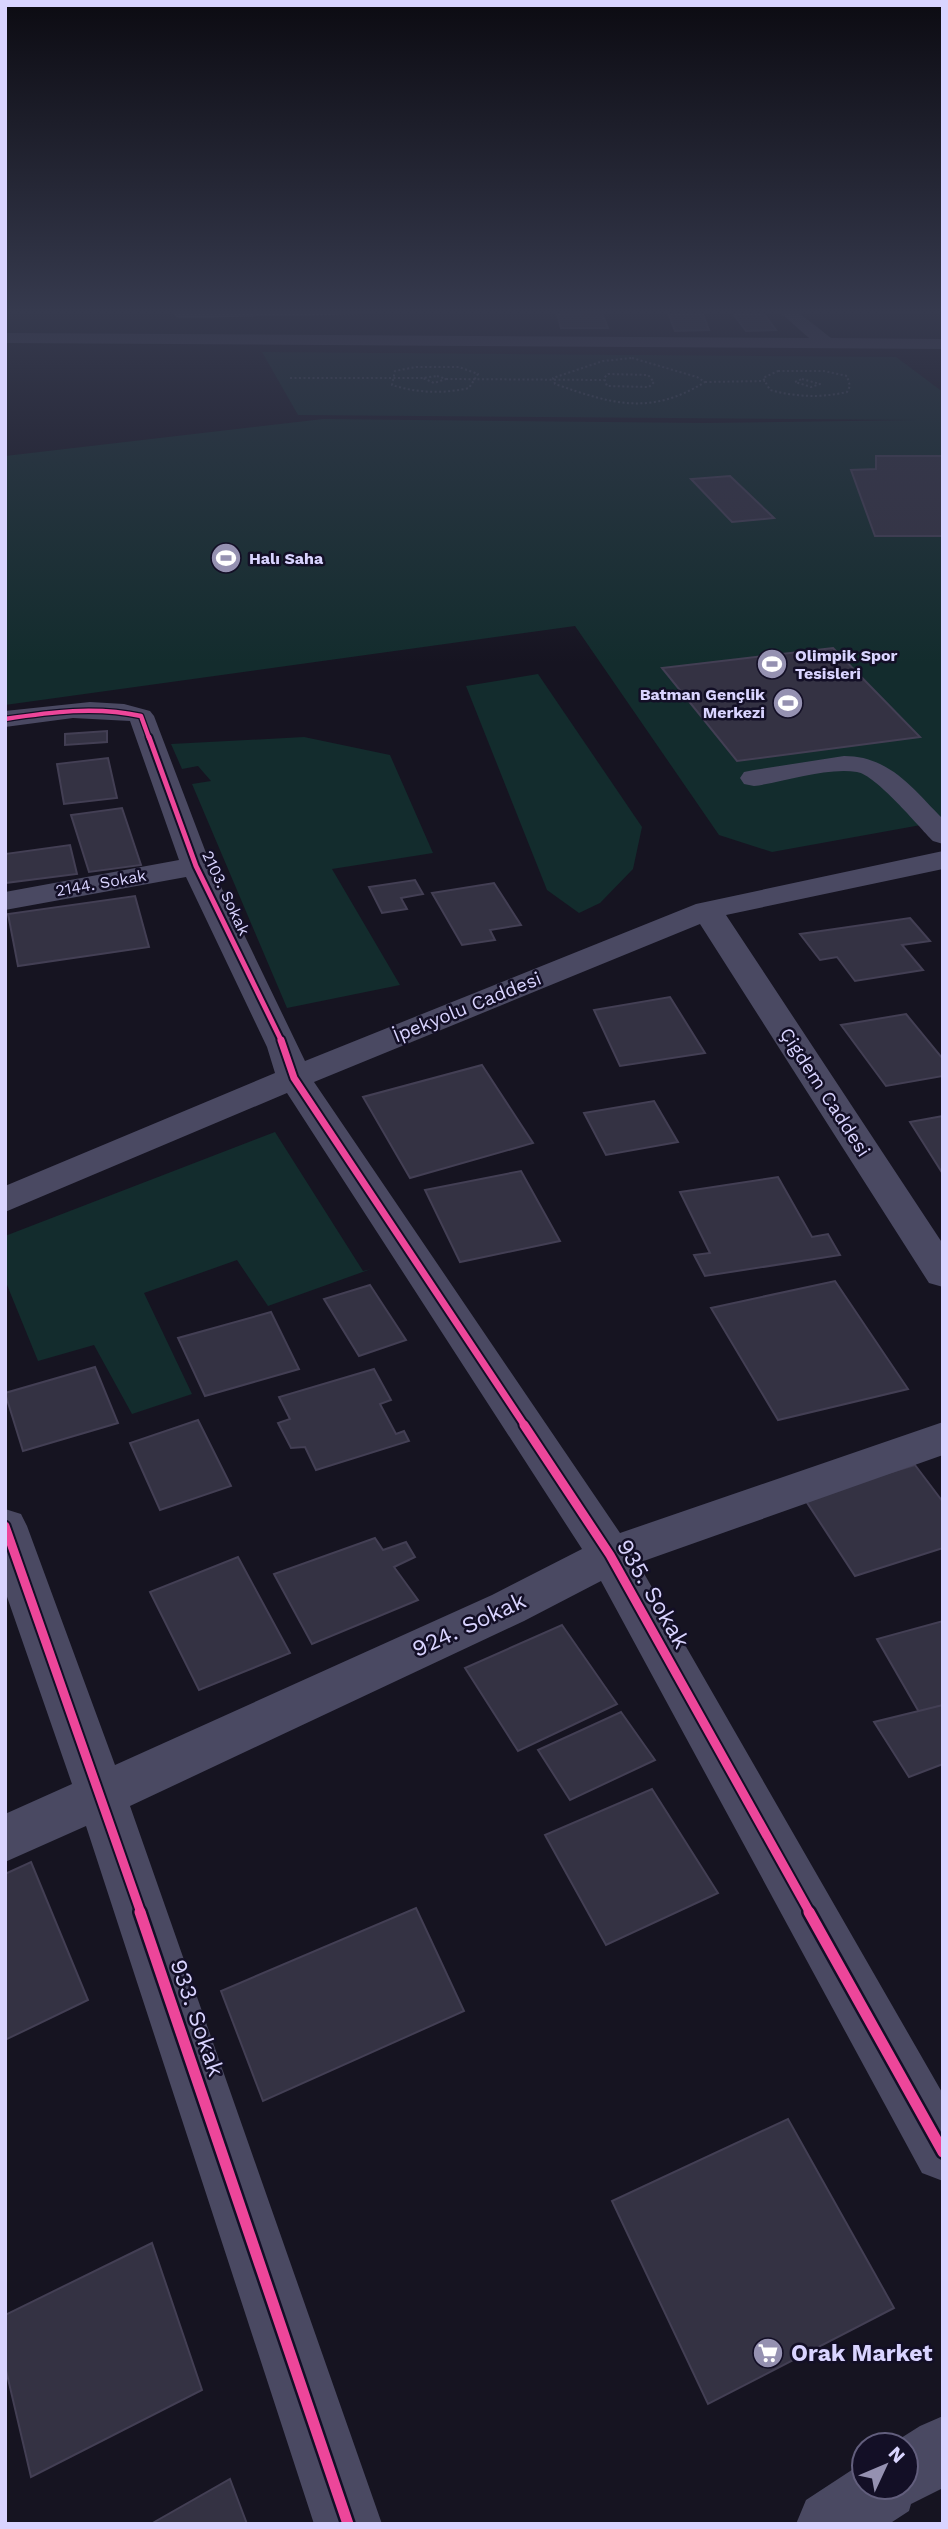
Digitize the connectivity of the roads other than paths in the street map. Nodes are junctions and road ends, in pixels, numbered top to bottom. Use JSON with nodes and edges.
{"nodes":[{"id":1,"x":5,"y":719,"type":"edge"},
{"id":2,"x":754,"y":778,"type":"dead end"},
{"id":3,"x":943,"y":835,"type":"edge"},
{"id":4,"x":943,"y":860,"type":"edge"},
{"id":5,"x":196,"y":866,"type":"junction"},
{"id":6,"x":5,"y":901,"type":"edge"},
{"id":7,"x":707,"y":910,"type":"junction"},
{"id":8,"x":293,"y":1078,"type":"junction"},
{"id":9,"x":5,"y":1200,"type":"edge"},
{"id":10,"x":943,"y":1274,"type":"edge"},
{"id":11,"x":943,"y":1438,"type":"edge"},
{"id":12,"x":5,"y":1526,"type":"edge"},
{"id":13,"x":610,"y":1555,"type":"junction"},
{"id":14,"x":100,"y":1793,"type":"junction"},
{"id":15,"x":5,"y":1839,"type":"edge"},
{"id":16,"x":943,"y":2152,"type":"edge"},
{"id":17,"x":943,"y":2449,"type":"edge"},
{"id":18,"x":920,"y":2464,"type":"edge"},
{"id":19,"x":864,"y":2501,"type":"edge"},
{"id":20,"x":348,"y":2524,"type":"edge"},
{"id":21,"x":830,"y":2524,"type":"edge"}],
"edges":[{"from":1,"to":5,"type":"street","name":"2103. Sokak"},
{"from":2,"to":3,"type":"street"},
{"from":4,"to":7,"type":"street","name":"İpekyolu Caddesi"},
{"from":5,"to":6,"type":"street","name":"2144. Sokak"},
{"from":5,"to":8,"type":"street","name":"2103. Sokak"},
{"from":7,"to":8,"type":"street","name":"İpekyolu Caddesi"},
{"from":7,"to":10,"type":"street","name":"Çigdem Caddesi"},
{"from":8,"to":9,"type":"street","name":"İpekyolu Caddesi"},
{"from":8,"to":13,"type":"street","name":"935. Sokak"},
{"from":11,"to":13,"type":"street","name":"924. Sokak"},
{"from":12,"to":14,"type":"street","name":"933. Sokak"},
{"from":13,"to":14,"type":"street","name":"924. Sokak"},
{"from":13,"to":16,"type":"street","name":"935. Sokak"},
{"from":14,"to":15,"type":"street","name":"924. Sokak"},
{"from":14,"to":20,"type":"street","name":"933. Sokak"},
{"from":17,"to":18,"type":"street"},
{"from":19,"to":21,"type":"street"}]}
